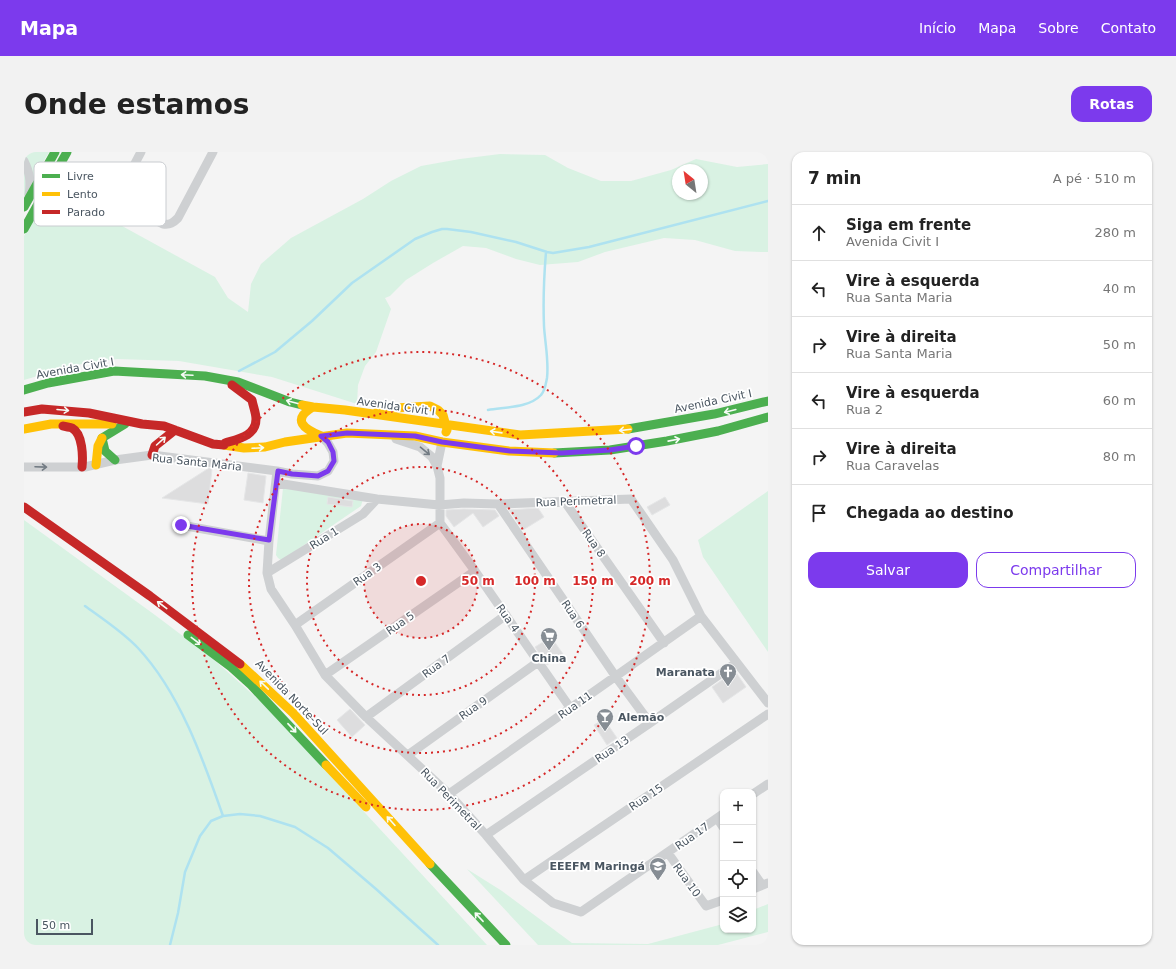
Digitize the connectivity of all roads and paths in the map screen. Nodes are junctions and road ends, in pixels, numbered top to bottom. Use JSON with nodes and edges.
{"nodes":[{"id":1,"x":55,"y":152,"type":"edge"},
{"id":2,"x":67,"y":152,"type":"edge"},
{"id":3,"x":142,"y":152,"type":"edge"},
{"id":4,"x":213,"y":152,"type":"edge"},
{"id":5,"x":24,"y":161,"type":"edge"},
{"id":6,"x":49,"y":162,"type":"edge"},
{"id":7,"x":61,"y":162,"type":"edge"},
{"id":8,"x":136,"y":162,"type":"edge"},
{"id":9,"x":34,"y":189,"type":"edge"},
{"id":10,"x":26,"y":203,"type":"edge"},
{"id":11,"x":34,"y":211,"type":"edge"},
{"id":12,"x":166,"y":225,"type":"edge"},
{"id":13,"x":24,"y":229,"type":"edge"},
{"id":14,"x":226,"y":380,"type":"junction"},
{"id":15,"x":24,"y":390,"type":"edge"},
{"id":16,"x":768,"y":401,"type":"edge"},
{"id":17,"x":313,"y":407,"type":"junction"},
{"id":18,"x":345,"y":410,"type":"junction"},
{"id":19,"x":24,"y":412,"type":"edge"},
{"id":20,"x":768,"y":417,"type":"edge"},
{"id":21,"x":51,"y":424,"type":"junction"},
{"id":22,"x":125,"y":424,"type":"junction"},
{"id":23,"x":142,"y":424,"type":"junction"},
{"id":24,"x":446,"y":425,"type":"junction"},
{"id":25,"x":24,"y":429,"type":"edge"},
{"id":26,"x":175,"y":430,"type":"junction"},
{"id":27,"x":380,"y":434,"type":"junction"},
{"id":28,"x":321,"y":436,"type":"junction"},
{"id":29,"x":415,"y":436,"type":"junction"},
{"id":30,"x":102,"y":438,"type":"junction"},
{"id":31,"x":442,"y":442,"type":"junction"},
{"id":32,"x":219,"y":445,"type":"junction"},
{"id":33,"x":152,"y":455,"type":"junction"},
{"id":34,"x":115,"y":460,"type":"junction"},
{"id":35,"x":96,"y":465,"type":"junction"},
{"id":36,"x":437,"y":466,"type":"junction"},
{"id":37,"x":24,"y":467,"type":"edge"},
{"id":38,"x":82,"y":467,"type":"junction"},
{"id":39,"x":278,"y":471,"type":"junction"},
{"id":40,"x":277,"y":483,"type":"junction"},
{"id":41,"x":377,"y":499,"type":"junction"},
{"id":42,"x":565,"y":502,"type":"junction"},
{"id":43,"x":498,"y":504,"type":"junction"},
{"id":44,"x":439,"y":505,"type":"junction"},
{"id":45,"x":24,"y":507,"type":"edge"},
{"id":46,"x":24,"y":516,"type":"edge"},
{"id":47,"x":440,"y":523,"type":"junction"},
{"id":48,"x":181,"y":525,"type":"dead end"},
{"id":49,"x":269,"y":540,"type":"junction"},
{"id":50,"x":475,"y":571,"type":"junction"},
{"id":51,"x":267,"y":573,"type":"junction"},
{"id":52,"x":506,"y":615,"type":"junction"},
{"id":53,"x":701,"y":616,"type":"junction"},
{"id":54,"x":295,"y":625,"type":"junction"},
{"id":55,"x":664,"y":643,"type":"junction"},
{"id":56,"x":538,"y":662,"type":"junction"},
{"id":57,"x":736,"y":663,"type":"junction"},
{"id":58,"x":325,"y":675,"type":"junction"},
{"id":59,"x":616,"y":677,"type":"junction"},
{"id":60,"x":768,"y":703,"type":"edge"},
{"id":61,"x":571,"y":709,"type":"junction"},
{"id":62,"x":768,"y":714,"type":"edge"},
{"id":63,"x":366,"y":716,"type":"junction"},
{"id":64,"x":650,"y":723,"type":"junction"},
{"id":65,"x":408,"y":755,"type":"junction"},
{"id":66,"x":768,"y":784,"type":"edge"},
{"id":67,"x":756,"y":792,"type":"edge"},
{"id":68,"x":449,"y":794,"type":"junction"},
{"id":69,"x":720,"y":816,"type":"edge"},
{"id":70,"x":486,"y":835,"type":"junction"},
{"id":71,"x":668,"y":853,"type":"junction"},
{"id":72,"x":756,"y":877,"type":"edge"},
{"id":73,"x":524,"y":880,"type":"junction"},
{"id":74,"x":761,"y":886,"type":"edge"},
{"id":75,"x":720,"y":901,"type":"edge"},
{"id":76,"x":581,"y":912,"type":"joint"},
{"id":77,"x":494,"y":945,"type":"edge"},
{"id":78,"x":506,"y":945,"type":"edge"}],
"edges":[{"from":1,"to":6,"type":"main road"},
{"from":2,"to":7,"type":"main road"},
{"from":3,"to":8,"type":"street"},
{"from":4,"to":12,"type":"street"},
{"from":5,"to":10,"type":"street"},
{"from":9,"to":10,"type":"main road"},
{"from":11,"to":13,"type":"main road"},
{"from":14,"to":15,"type":"main road","name":"Avenida Civit I","one_way":true},
{"from":17,"to":14,"type":"main road","name":"Avenida Civit I","one_way":true},
{"from":14,"to":32,"type":"main road"},
{"from":16,"to":24,"type":"main road","name":"Avenida Civit I","one_way":true},
{"from":17,"to":18,"type":"main road","name":"Avenida Civit I"},
{"from":17,"to":28,"type":"main road"},
{"from":18,"to":24,"type":"main road","name":"Avenida Civit I"},
{"from":18,"to":24,"type":"main road"},
{"from":19,"to":23,"type":"main road","one_way":true},
{"from":31,"to":20,"type":"main road","one_way":true},
{"from":21,"to":22,"type":"main road"},
{"from":21,"to":25,"type":"main road"},
{"from":21,"to":38,"type":"main road"},
{"from":22,"to":23,"type":"main road"},
{"from":22,"to":30,"type":"main road"},
{"from":23,"to":26,"type":"main road"},
{"from":24,"to":29,"type":"main road"},
{"from":26,"to":32,"type":"main road"},
{"from":33,"to":26,"type":"main road","one_way":true},
{"from":27,"to":28,"type":"main road"},
{"from":27,"to":29,"type":"main road"},
{"from":27,"to":36,"type":"street","one_way":true},
{"from":32,"to":28,"type":"main road","one_way":true},
{"from":28,"to":39,"type":"street","name":"Rua Santa Maria"},
{"from":29,"to":31,"type":"main road"},
{"from":30,"to":34,"type":"main road"},
{"from":30,"to":35,"type":"main road"},
{"from":31,"to":36,"type":"street"},
{"from":33,"to":34,"type":"street","name":"Rua Santa Maria"},
{"from":33,"to":39,"type":"street","name":"Rua Santa Maria"},
{"from":34,"to":35,"type":"street","name":"Rua Santa Maria"},
{"from":35,"to":38,"type":"street","name":"Rua Santa Maria"},
{"from":36,"to":44,"type":"street"},
{"from":37,"to":38,"type":"street","name":"Rua Santa Maria","one_way":true},
{"from":39,"to":40,"type":"street"},
{"from":40,"to":41,"type":"street","name":"Rua Perimetral"},
{"from":40,"to":49,"type":"street"},
{"from":41,"to":44,"type":"street","name":"Rua Perimetral"},
{"from":41,"to":51,"type":"street","name":"Rua 1"},
{"from":42,"to":43,"type":"street","name":"Rua Perimetral"},
{"from":42,"to":53,"type":"street","name":"Rua Perimetral"},
{"from":42,"to":55,"type":"street","name":"Rua 8"},
{"from":43,"to":44,"type":"street","name":"Rua Perimetral"},
{"from":43,"to":59,"type":"street","name":"Rua 6"},
{"from":44,"to":47,"type":"street"},
{"from":78,"to":45,"type":"main road","name":"Avenida Norte-Sul","one_way":true},
{"from":46,"to":77,"type":"main road","name":"Avenida Norte-Sul","one_way":true},
{"from":47,"to":50,"type":"street","name":"Rua 4"},
{"from":47,"to":54,"type":"street","name":"Rua 3"},
{"from":48,"to":49,"type":"street"},
{"from":49,"to":51,"type":"street"},
{"from":50,"to":52,"type":"street","name":"Rua 4"},
{"from":50,"to":58,"type":"street","name":"Rua 5"},
{"from":51,"to":54,"type":"street","name":"Rua Perimetral"},
{"from":52,"to":56,"type":"street","name":"Rua 4"},
{"from":52,"to":63,"type":"street","name":"Rua 7"},
{"from":53,"to":55,"type":"street","name":"Rua 11"},
{"from":53,"to":57,"type":"street","name":"Rua Perimetral"},
{"from":54,"to":58,"type":"street","name":"Rua Perimetral"},
{"from":55,"to":59,"type":"street","name":"Rua 11"},
{"from":56,"to":61,"type":"street","name":"Rua 4"},
{"from":56,"to":65,"type":"street","name":"Rua 9"},
{"from":57,"to":60,"type":"street","name":"Rua Perimetral"},
{"from":57,"to":64,"type":"street","name":"Rua 13"},
{"from":58,"to":63,"type":"street","name":"Rua Perimetral"},
{"from":59,"to":61,"type":"street","name":"Rua 11"},
{"from":59,"to":64,"type":"street","name":"Rua 6"},
{"from":61,"to":68,"type":"street","name":"Rua 11"},
{"from":62,"to":73,"type":"street","name":"Rua 15"},
{"from":63,"to":65,"type":"street","name":"Rua Perimetral"},
{"from":64,"to":70,"type":"street","name":"Rua 13"},
{"from":65,"to":68,"type":"street","name":"Rua Perimetral"},
{"from":66,"to":67,"type":"street"},
{"from":68,"to":70,"type":"street","name":"Rua Perimetral"},
{"from":69,"to":71,"type":"street","name":"Rua 17"},
{"from":70,"to":73,"type":"street","name":"Rua Perimetral"},
{"from":71,"to":75,"type":"street","name":"Rua 10"},
{"from":71,"to":76,"type":"street","name":"Rua 17"},
{"from":72,"to":74,"type":"street"},
{"from":73,"to":76,"type":"street","name":"Rua Perimetral"}]}
